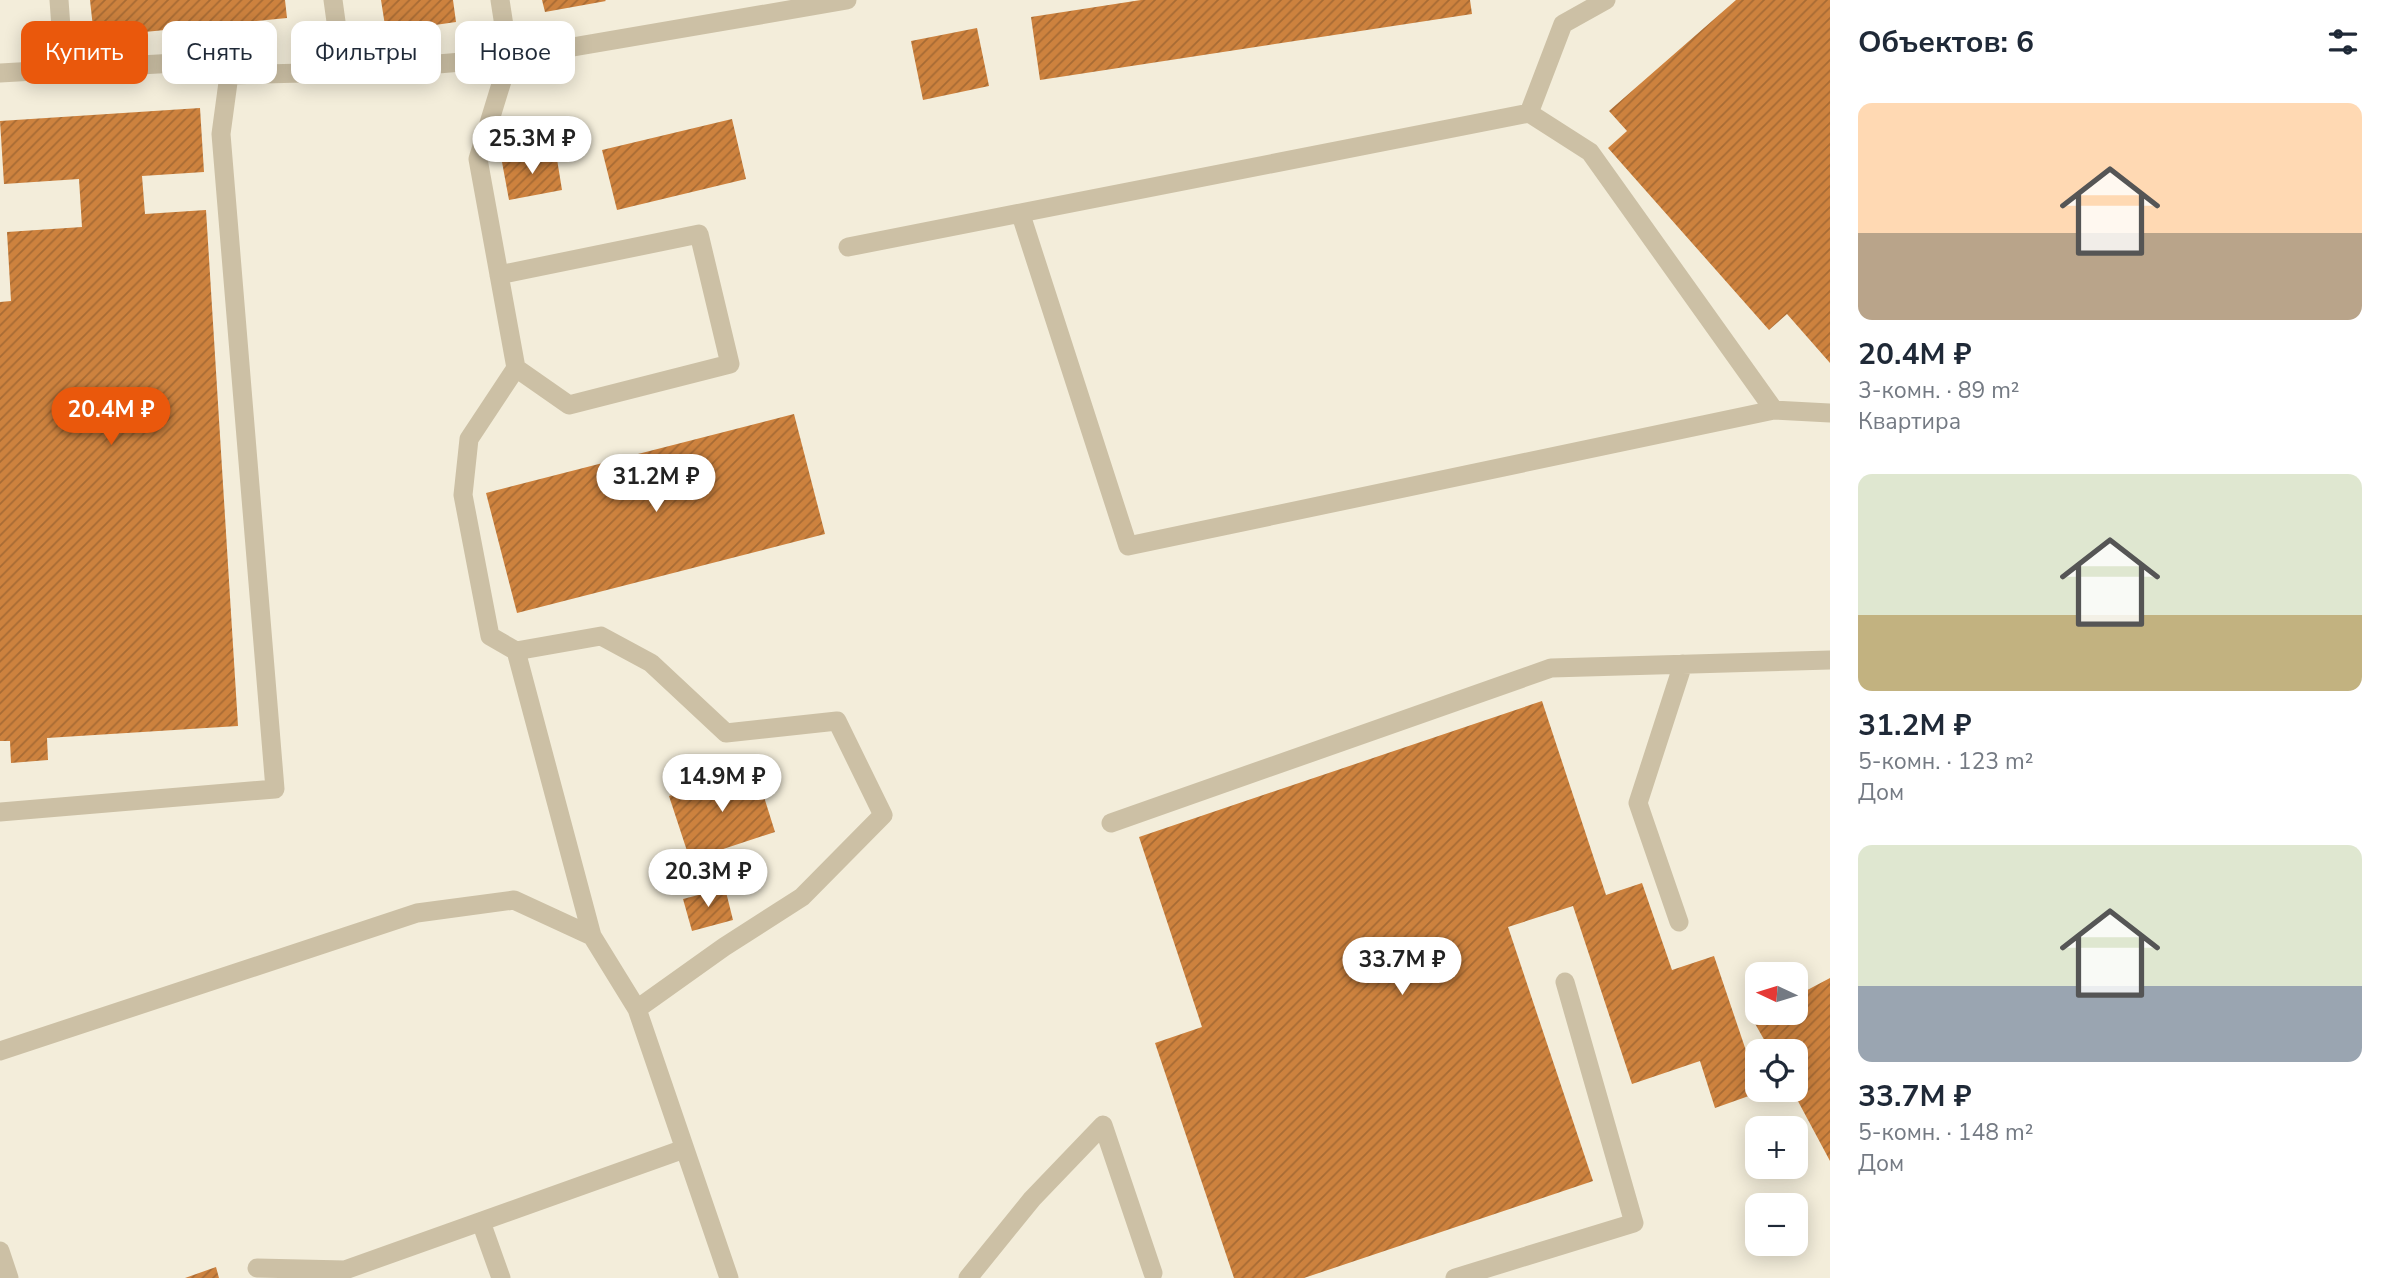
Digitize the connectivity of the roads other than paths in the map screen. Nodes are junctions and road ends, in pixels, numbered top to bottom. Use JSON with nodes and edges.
{"nodes":[{"id":1,"x":59,"y":0,"type":"edge"},
{"id":2,"x":333,"y":0,"type":"edge"},
{"id":3,"x":500,"y":0,"type":"edge"},
{"id":4,"x":847,"y":0,"type":"edge"},
{"id":5,"x":1606,"y":0,"type":"edge"},
{"id":6,"x":61,"y":21,"type":"edge"},
{"id":7,"x":336,"y":21,"type":"edge"},
{"id":8,"x":503,"y":21,"type":"edge"},
{"id":9,"x":575,"y":47,"type":"edge"},
{"id":10,"x":21,"y":72,"type":"edge"},
{"id":11,"x":0,"y":73,"type":"edge"},
{"id":12,"x":228,"y":84,"type":"edge"},
{"id":13,"x":501,"y":84,"type":"edge"},
{"id":14,"x":1529,"y":114,"type":"junction"},
{"id":15,"x":1021,"y":215,"type":"junction"},
{"id":16,"x":848,"y":247,"type":"dead end"},
{"id":17,"x":499,"y":275,"type":"junction"},
{"id":18,"x":516,"y":368,"type":"junction"},
{"id":19,"x":1774,"y":410,"type":"junction"},
{"id":20,"x":1830,"y":413,"type":"edge"},
{"id":21,"x":516,"y":650,"type":"junction"},
{"id":22,"x":1830,"y":660,"type":"edge"},
{"id":23,"x":1683,"y":664,"type":"junction"},
{"id":24,"x":0,"y":812,"type":"edge"},
{"id":25,"x":1111,"y":823,"type":"dead end"},
{"id":26,"x":1679,"y":922,"type":"dead end"},
{"id":27,"x":592,"y":936,"type":"junction"},
{"id":28,"x":1565,"y":982,"type":"dead end"},
{"id":29,"x":637,"y":1009,"type":"junction"},
{"id":30,"x":0,"y":1051,"type":"edge"},
{"id":31,"x":684,"y":1150,"type":"junction"},
{"id":32,"x":481,"y":1222,"type":"junction"},
{"id":33,"x":0,"y":1251,"type":"edge"},
{"id":34,"x":257,"y":1268,"type":"dead end"},
{"id":35,"x":360,"y":1272,"type":"edge"},
{"id":36,"x":1148,"y":1276,"type":"edge"},
{"id":37,"x":9,"y":1278,"type":"edge"},
{"id":38,"x":501,"y":1278,"type":"edge"},
{"id":39,"x":729,"y":1278,"type":"edge"},
{"id":40,"x":968,"y":1278,"type":"edge"},
{"id":41,"x":1455,"y":1278,"type":"edge"}],
"edges":[{"from":1,"to":6,"type":"lane"},
{"from":2,"to":7,"type":"lane"},
{"from":3,"to":8,"type":"lane"},
{"from":4,"to":9,"type":"lane"},
{"from":5,"to":14,"type":"lane"},
{"from":10,"to":11,"type":"lane"},
{"from":12,"to":24,"type":"lane"},
{"from":13,"to":17,"type":"lane"},
{"from":14,"to":15,"type":"lane"},
{"from":14,"to":19,"type":"lane"},
{"from":15,"to":16,"type":"lane"},
{"from":15,"to":19,"type":"lane"},
{"from":17,"to":18,"type":"lane"},
{"from":17,"to":18,"type":"lane"},
{"from":18,"to":21,"type":"lane"},
{"from":19,"to":20,"type":"lane"},
{"from":21,"to":27,"type":"lane"},
{"from":21,"to":29,"type":"lane"},
{"from":22,"to":23,"type":"lane"},
{"from":23,"to":25,"type":"lane"},
{"from":23,"to":26,"type":"lane"},
{"from":27,"to":29,"type":"lane"},
{"from":27,"to":30,"type":"lane"},
{"from":28,"to":41,"type":"lane"},
{"from":29,"to":31,"type":"lane"},
{"from":31,"to":32,"type":"lane"},
{"from":31,"to":39,"type":"lane"},
{"from":32,"to":35,"type":"lane"},
{"from":32,"to":38,"type":"lane"},
{"from":33,"to":37,"type":"lane"},
{"from":34,"to":35,"type":"lane"},
{"from":36,"to":40,"type":"lane"}]}
